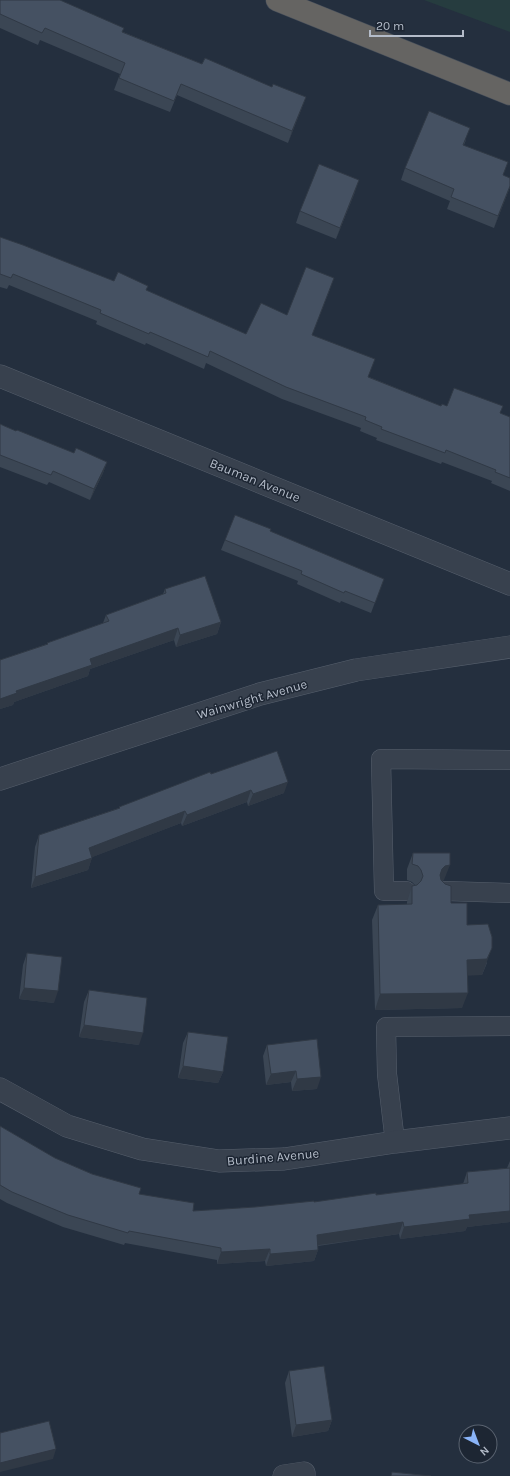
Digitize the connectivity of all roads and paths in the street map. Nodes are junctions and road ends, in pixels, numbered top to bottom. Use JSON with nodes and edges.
{"nodes":[{"id":1,"x":277,"y":0,"type":"edge"},
{"id":2,"x":510,"y":94,"type":"edge"},
{"id":3,"x":0,"y":376,"type":"edge"},
{"id":4,"x":510,"y":584,"type":"edge"},
{"id":5,"x":510,"y":647,"type":"edge"},
{"id":6,"x":510,"y":760,"type":"edge"},
{"id":7,"x":0,"y":779,"type":"edge"},
{"id":8,"x":406,"y":891,"type":"dead end"},
{"id":9,"x":445,"y":892,"type":"edge"},
{"id":10,"x":510,"y":893,"type":"edge"},
{"id":11,"x":510,"y":1026,"type":"edge"},
{"id":12,"x":0,"y":1089,"type":"edge"},
{"id":13,"x":510,"y":1128,"type":"edge"},
{"id":14,"x":395,"y":1142,"type":"junction"}],
"edges":[{"from":1,"to":2,"type":"highway"},
{"from":3,"to":4,"type":"street","name":"Bauman Avenue"},
{"from":5,"to":7,"type":"street","name":"Wainwright Avenue"},
{"from":6,"to":8,"type":"lane"},
{"from":9,"to":10,"type":"lane"},
{"from":11,"to":14,"type":"lane"},
{"from":12,"to":14,"type":"street","name":"Burdine Avenue"},
{"from":13,"to":14,"type":"street","name":"Burdine Avenue"}]}
